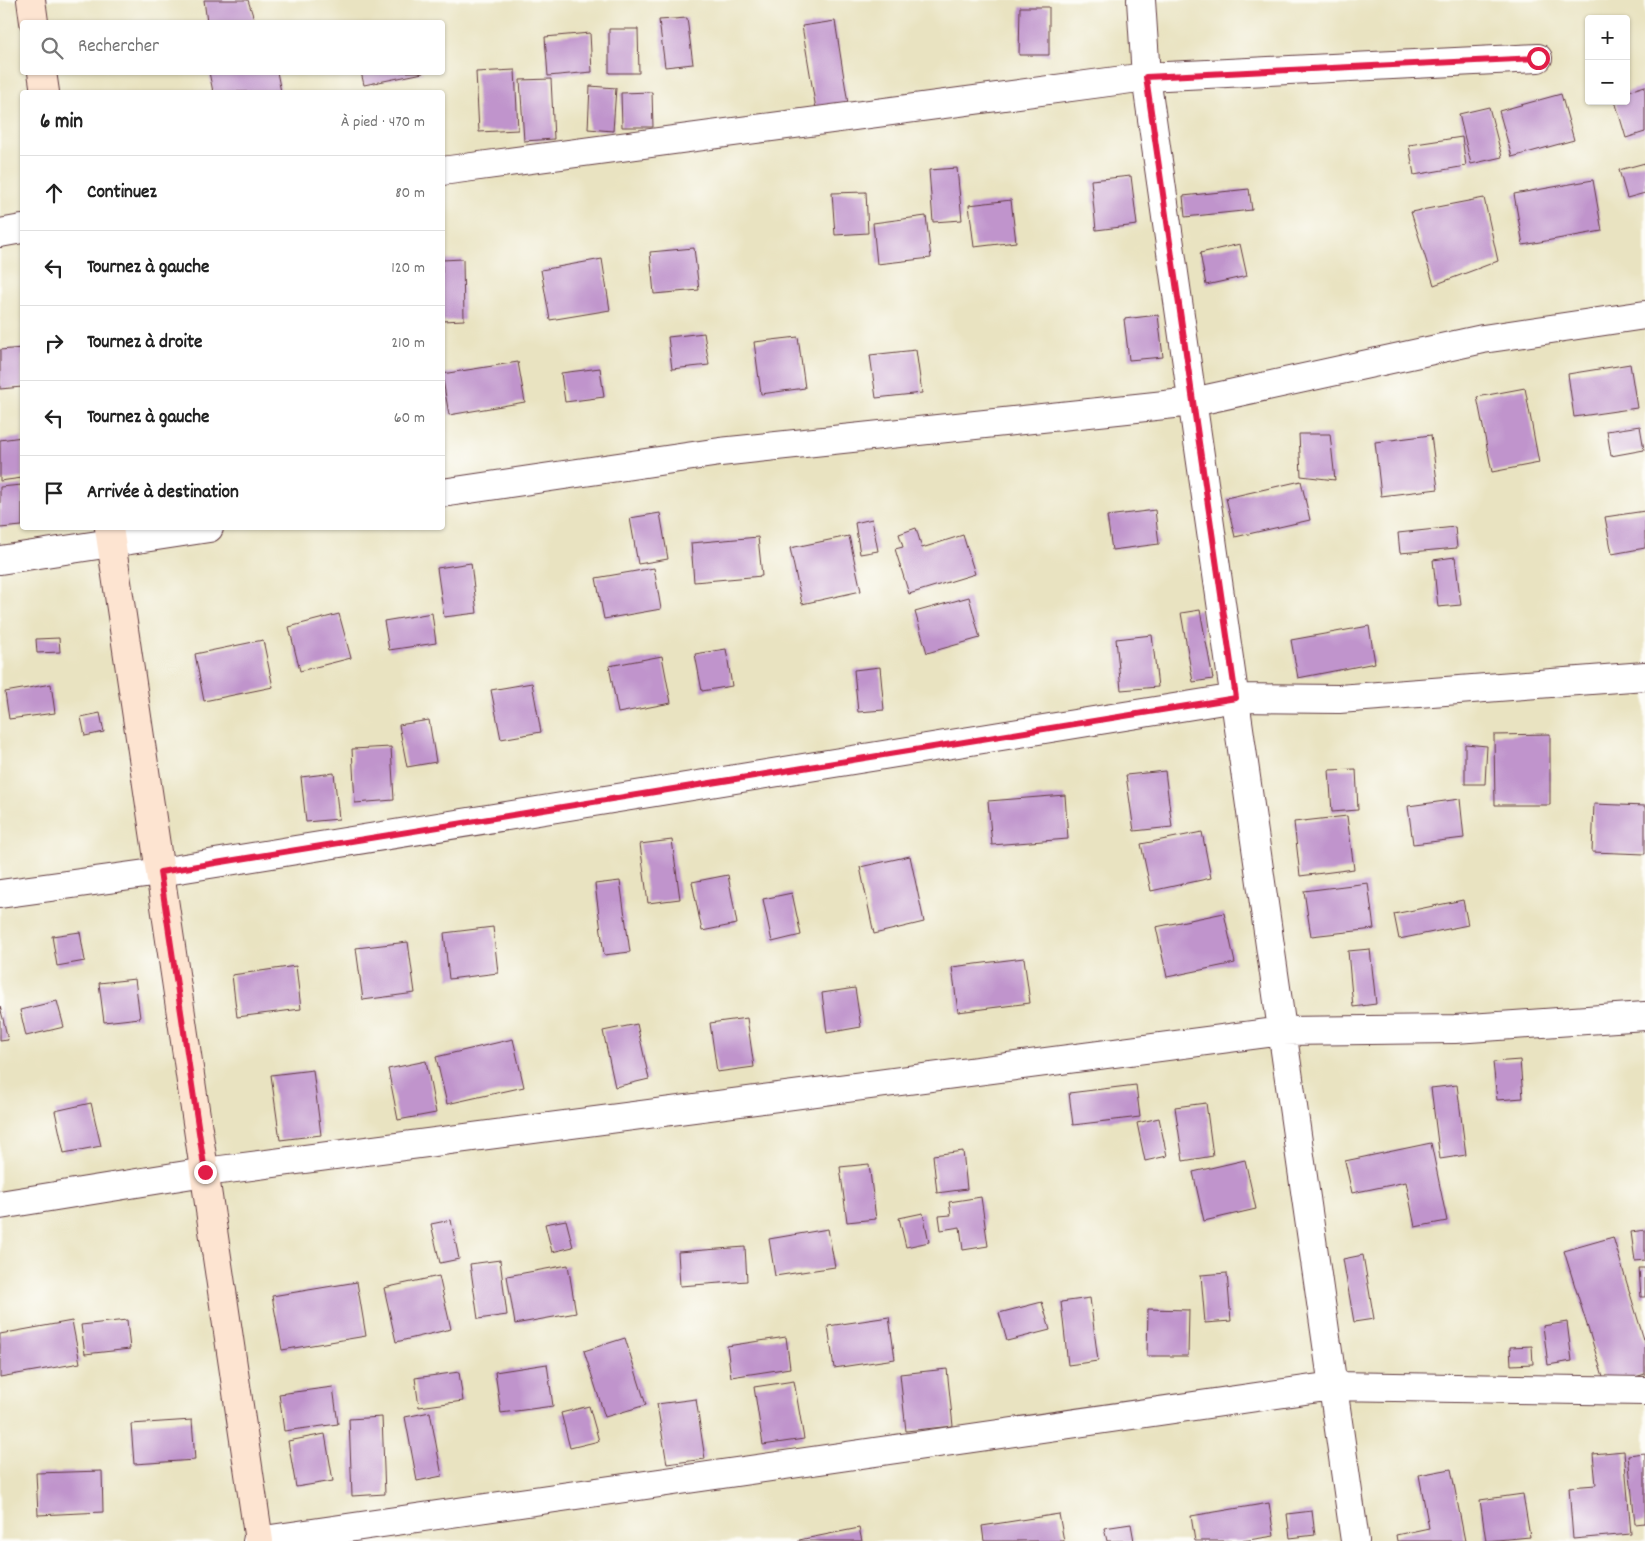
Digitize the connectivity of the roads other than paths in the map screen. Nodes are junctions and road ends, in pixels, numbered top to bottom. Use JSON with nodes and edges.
{"nodes":[{"id":1,"x":31,"y":0,"type":"edge"},
{"id":2,"x":1141,"y":0,"type":"edge"},
{"id":3,"x":34,"y":20,"type":"edge"},
{"id":4,"x":1538,"y":58,"type":"dead end"},
{"id":5,"x":42,"y":75,"type":"edge"},
{"id":6,"x":1146,"y":77,"type":"junction"},
{"id":7,"x":44,"y":90,"type":"edge"},
{"id":8,"x":445,"y":171,"type":"edge"},
{"id":9,"x":20,"y":229,"type":"edge"},
{"id":10,"x":0,"y":233,"type":"edge"},
{"id":11,"x":1645,"y":315,"type":"edge"},
{"id":12,"x":1193,"y":402,"type":"junction"},
{"id":13,"x":445,"y":493,"type":"edge"},
{"id":14,"x":181,"y":530,"type":"edge"},
{"id":15,"x":110,"y":535,"type":"edge"},
{"id":16,"x":0,"y":560,"type":"edge"},
{"id":17,"x":1645,"y":676,"type":"edge"},
{"id":18,"x":1236,"y":698,"type":"junction"},
{"id":19,"x":160,"y":872,"type":"junction"},
{"id":20,"x":0,"y":894,"type":"edge"},
{"id":21,"x":1645,"y":1016,"type":"edge"},
{"id":22,"x":1282,"y":1031,"type":"junction"},
{"id":23,"x":205,"y":1172,"type":"junction"},
{"id":24,"x":0,"y":1204,"type":"edge"},
{"id":25,"x":1333,"y":1386,"type":"junction"},
{"id":26,"x":1645,"y":1391,"type":"edge"},
{"id":27,"x":259,"y":1541,"type":"edge"},
{"id":28,"x":1355,"y":1541,"type":"edge"}],
"edges":[{"from":1,"to":3,"type":"street"},
{"from":2,"to":6,"type":"street"},
{"from":4,"to":6,"type":"street"},
{"from":5,"to":7,"type":"street"},
{"from":6,"to":8,"type":"street"},
{"from":6,"to":12,"type":"street"},
{"from":9,"to":10,"type":"street"},
{"from":11,"to":12,"type":"street"},
{"from":12,"to":13,"type":"street"},
{"from":12,"to":18,"type":"street"},
{"from":14,"to":15,"type":"street"},
{"from":15,"to":16,"type":"street"},
{"from":15,"to":19,"type":"street"},
{"from":17,"to":18,"type":"street"},
{"from":18,"to":19,"type":"street"},
{"from":18,"to":22,"type":"street"},
{"from":19,"to":20,"type":"street"},
{"from":19,"to":23,"type":"street"},
{"from":21,"to":22,"type":"street"},
{"from":22,"to":23,"type":"street"},
{"from":22,"to":25,"type":"street"},
{"from":23,"to":24,"type":"street"},
{"from":23,"to":27,"type":"street"},
{"from":25,"to":26,"type":"street"},
{"from":25,"to":27,"type":"street"},
{"from":25,"to":28,"type":"street"}]}
